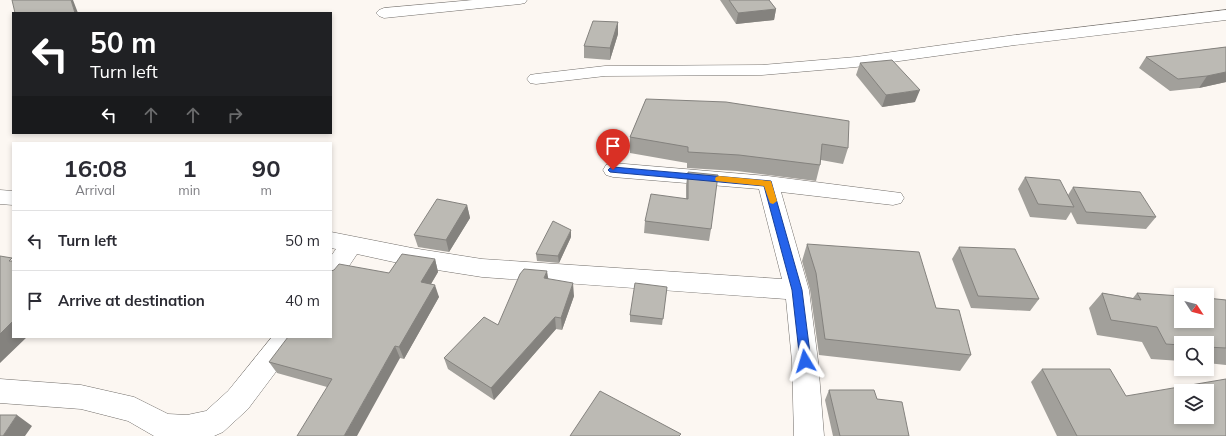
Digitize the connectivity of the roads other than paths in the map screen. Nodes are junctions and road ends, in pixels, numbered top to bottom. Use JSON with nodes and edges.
{"nodes":[{"id":1,"x":520,"y":0,"type":"edge"},
{"id":2,"x":1210,"y":4,"type":"dead end"},
{"id":3,"x":384,"y":12,"type":"dead end"},
{"id":4,"x":1226,"y":15,"type":"edge"},
{"id":5,"x":536,"y":79,"type":"dead end"},
{"id":6,"x":613,"y":170,"type":"dead end"},
{"id":7,"x":768,"y":183,"type":"junction"},
{"id":8,"x":0,"y":197,"type":"edge"},
{"id":9,"x":12,"y":198,"type":"edge"},
{"id":10,"x":893,"y":198,"type":"dead end"},
{"id":11,"x":342,"y":242,"type":"edge"},
{"id":12,"x":332,"y":272,"type":"edge"},
{"id":13,"x":797,"y":290,"type":"junction"},
{"id":14,"x":286,"y":338,"type":"edge"},
{"id":15,"x":0,"y":390,"type":"edge"},
{"id":16,"x":809,"y":436,"type":"edge"}],
"edges":[{"from":1,"to":3,"type":"street"},
{"from":2,"to":4,"type":"street"},
{"from":4,"to":5,"type":"street"},
{"from":6,"to":7,"type":"street"},
{"from":7,"to":10,"type":"street"},
{"from":7,"to":13,"type":"street"},
{"from":8,"to":9,"type":"street"},
{"from":11,"to":12,"type":"street"},
{"from":11,"to":13,"type":"street"},
{"from":13,"to":16,"type":"street"},
{"from":14,"to":15,"type":"street"}]}
